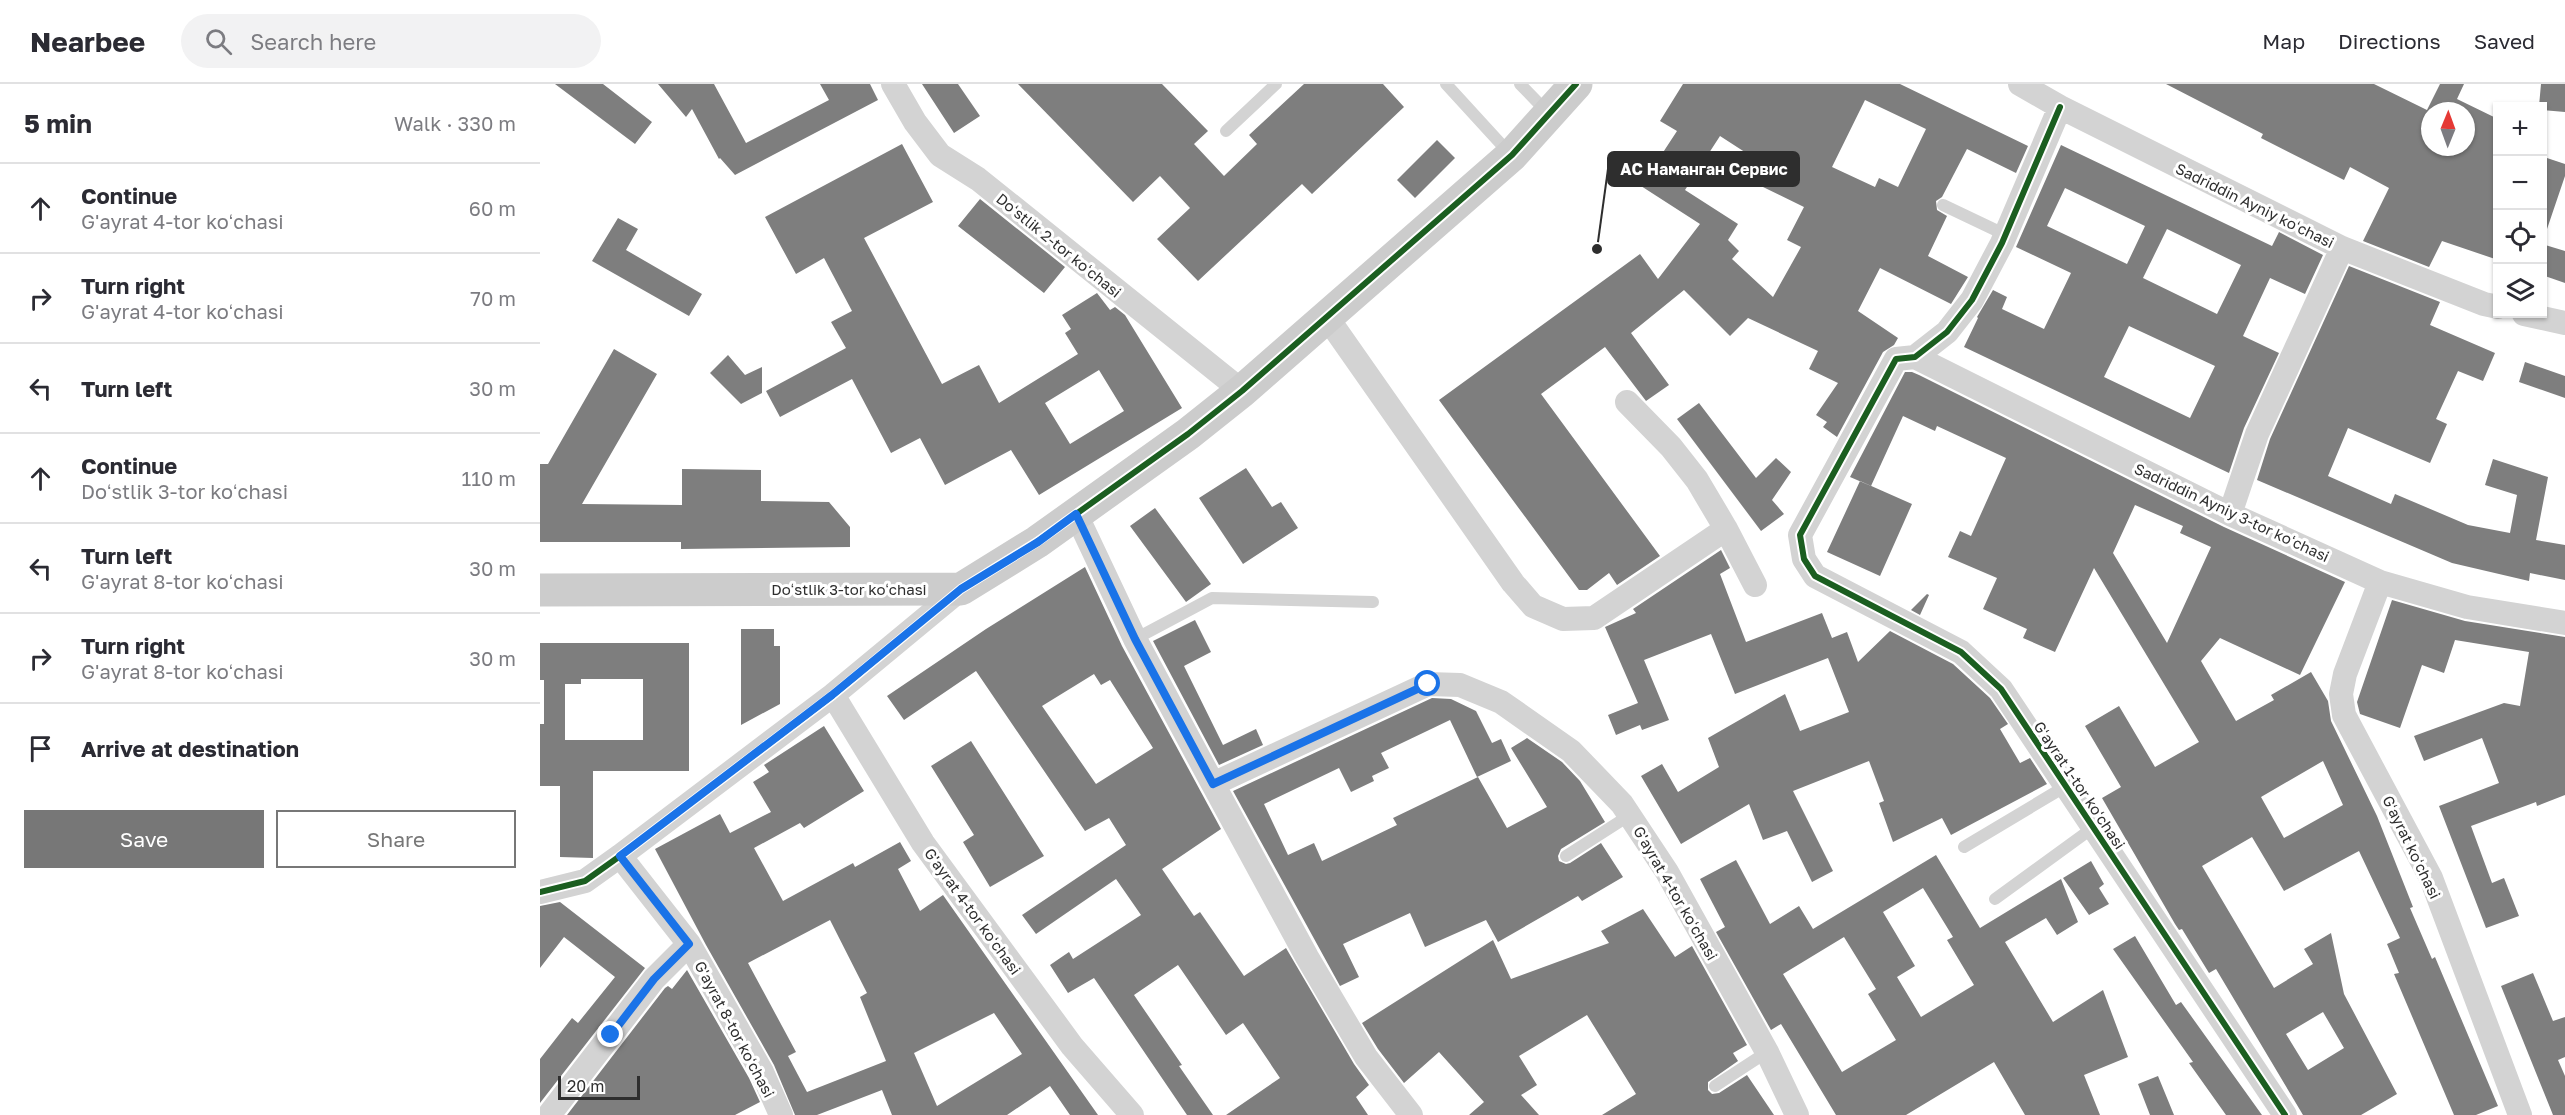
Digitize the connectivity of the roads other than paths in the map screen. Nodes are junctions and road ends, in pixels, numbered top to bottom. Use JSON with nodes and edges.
{"nodes":[{"id":1,"x":893,"y":84,"type":"edge"},
{"id":2,"x":1276,"y":84,"type":"edge"},
{"id":3,"x":1446,"y":84,"type":"edge"},
{"id":4,"x":1520,"y":84,"type":"edge"},
{"id":5,"x":1576,"y":84,"type":"edge"},
{"id":6,"x":2020,"y":84,"type":"edge"},
{"id":7,"x":2060,"y":107,"type":"junction"},
{"id":8,"x":1549,"y":114,"type":"junction"},
{"id":9,"x":1226,"y":131,"type":"dead end"},
{"id":10,"x":1512,"y":155,"type":"junction"},
{"id":11,"x":1943,"y":205,"type":"dead end"},
{"id":12,"x":2006,"y":235,"type":"junction"},
{"id":13,"x":2342,"y":248,"type":"junction"},
{"id":14,"x":2493,"y":307,"type":"edge"},
{"id":15,"x":1326,"y":316,"type":"junction"},
{"id":16,"x":2542,"y":318,"type":"edge"},
{"id":17,"x":2565,"y":323,"type":"edge"},
{"id":18,"x":1915,"y":357,"type":"junction"},
{"id":19,"x":1242,"y":391,"type":"junction"},
{"id":20,"x":1627,"y":402,"type":"dead end"},
{"id":21,"x":1076,"y":514,"type":"junction"},
{"id":22,"x":2230,"y":514,"type":"junction"},
{"id":23,"x":1726,"y":529,"type":"junction"},
{"id":24,"x":2380,"y":582,"type":"junction"},
{"id":25,"x":1755,"y":585,"type":"dead end"},
{"id":26,"x":961,"y":589,"type":"junction"},
{"id":27,"x":540,"y":590,"type":"edge"},
{"id":28,"x":1373,"y":602,"type":"dead end"},
{"id":29,"x":2565,"y":623,"type":"edge"},
{"id":30,"x":1135,"y":639,"type":"junction"},
{"id":31,"x":832,"y":695,"type":"junction"},
{"id":32,"x":1213,"y":784,"type":"junction"},
{"id":33,"x":2066,"y":786,"type":"junction"},
{"id":34,"x":1630,"y":815,"type":"junction"},
{"id":35,"x":2094,"y":827,"type":"junction"},
{"id":36,"x":1964,"y":847,"type":"dead end"},
{"id":37,"x":620,"y":856,"type":"junction"},
{"id":38,"x":1566,"y":856,"type":"dead end"},
{"id":39,"x":540,"y":892,"type":"edge"},
{"id":40,"x":1995,"y":899,"type":"dead end"},
{"id":41,"x":689,"y":944,"type":"junction"},
{"id":42,"x":1767,"y":1052,"type":"junction"},
{"id":43,"x":1715,"y":1086,"type":"dead end"},
{"id":44,"x":549,"y":1115,"type":"edge"},
{"id":45,"x":780,"y":1115,"type":"edge"},
{"id":46,"x":1131,"y":1115,"type":"edge"},
{"id":47,"x":1411,"y":1115,"type":"edge"},
{"id":48,"x":1797,"y":1115,"type":"edge"},
{"id":49,"x":2285,"y":1115,"type":"edge"},
{"id":50,"x":2520,"y":1115,"type":"edge"}],
"edges":[{"from":1,"to":19,"type":"street","name":"Doʻstlik 2-tor koʻchasi"},
{"from":2,"to":9,"type":"lane"},
{"from":3,"to":10,"type":"lane"},
{"from":4,"to":8,"type":"lane"},
{"from":5,"to":8,"type":"street"},
{"from":6,"to":7,"type":"street","name":"Sadriddin Ayniy koʻchasi"},
{"from":7,"to":12,"type":"street"},
{"from":7,"to":13,"type":"street","name":"Sadriddin Ayniy koʻchasi"},
{"from":8,"to":10,"type":"street"},
{"from":10,"to":15,"type":"street"},
{"from":11,"to":12,"type":"lane"},
{"from":12,"to":18,"type":"street"},
{"from":13,"to":14,"type":"street","name":"Sadriddin Ayniy koʻchasi"},
{"from":13,"to":22,"type":"street"},
{"from":15,"to":19,"type":"street"},
{"from":15,"to":23,"type":"street"},
{"from":16,"to":17,"type":"street"},
{"from":18,"to":22,"type":"street","name":"Sadriddin Ayniy 3-tor koʻchasi"},
{"from":18,"to":33,"type":"street","name":"Gʻayrat 1-tor koʻchasi"},
{"from":19,"to":21,"type":"street"},
{"from":20,"to":23,"type":"street"},
{"from":21,"to":26,"type":"street"},
{"from":21,"to":30,"type":"street"},
{"from":22,"to":24,"type":"street","name":"Sadriddin Ayniy 3-tor koʻchasi"},
{"from":23,"to":25,"type":"street"},
{"from":24,"to":29,"type":"street","name":"Sadriddin Ayniy 3-tor koʻchasi"},
{"from":24,"to":50,"type":"street","name":"Gʻayrat koʻchasi"},
{"from":26,"to":27,"type":"street","name":"Doʻstlik 3-tor koʻchasi"},
{"from":26,"to":31,"type":"street","name":"Doʻstlik 3-tor koʻchasi"},
{"from":28,"to":30,"type":"lane"},
{"from":30,"to":32,"type":"street"},
{"from":31,"to":37,"type":"street","name":"Doʻstlik 3-tor koʻchasi"},
{"from":31,"to":46,"type":"street","name":"G'ayrat 4-tor koʻchasi"},
{"from":32,"to":34,"type":"street","name":"G'ayrat 4-tor koʻchasi"},
{"from":32,"to":47,"type":"street"},
{"from":33,"to":35,"type":"street","name":"Gʻayrat 1-tor koʻchasi"},
{"from":33,"to":36,"type":"lane"},
{"from":34,"to":38,"type":"lane"},
{"from":34,"to":42,"type":"street","name":"G'ayrat 4-tor koʻchasi"},
{"from":35,"to":40,"type":"lane"},
{"from":35,"to":49,"type":"street","name":"Gʻayrat 1-tor koʻchasi"},
{"from":37,"to":39,"type":"street","name":"Doʻstlik 3-tor koʻchasi"},
{"from":37,"to":41,"type":"street","name":"G'ayrat 8-tor koʻchasi"},
{"from":41,"to":44,"type":"street","name":"G'ayrat 8-tor koʻchasi"},
{"from":41,"to":45,"type":"street","name":"G'ayrat 8-tor koʻchasi"},
{"from":42,"to":43,"type":"lane"},
{"from":42,"to":48,"type":"street","name":"G'ayrat 4-tor koʻchasi"}]}
